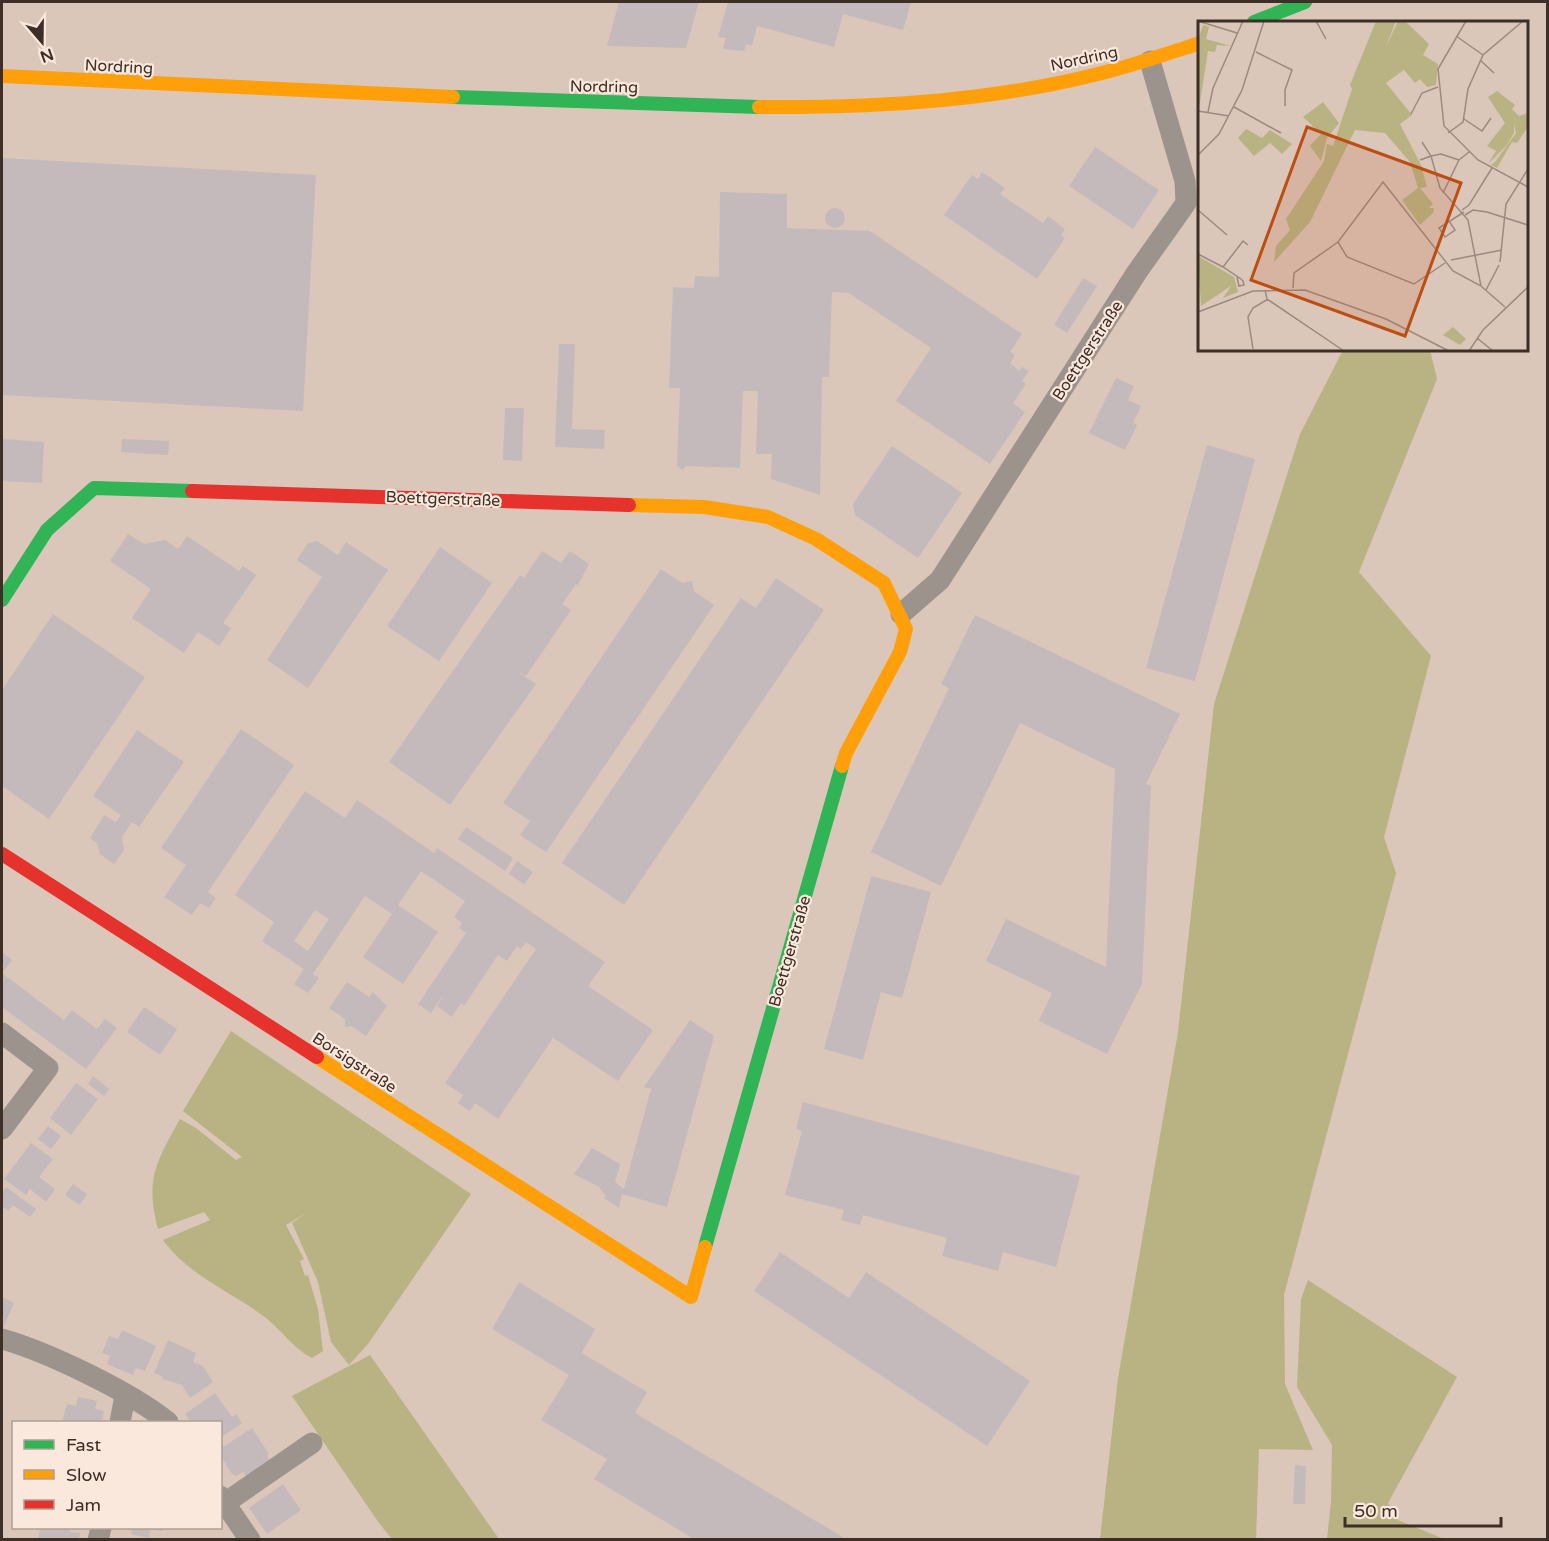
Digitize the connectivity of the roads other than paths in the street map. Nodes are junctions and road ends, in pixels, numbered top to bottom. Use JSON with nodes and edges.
{"nodes":[{"id":1,"x":1305,"y":2,"type":"edge"},
{"id":2,"x":1257,"y":21,"type":"edge"},
{"id":3,"x":1198,"y":44,"type":"edge"},
{"id":4,"x":1150,"y":61,"type":"junction"},
{"id":5,"x":2,"y":76,"type":"edge"},
{"id":6,"x":2,"y":600,"type":"edge"},
{"id":7,"x":901,"y":614,"type":"junction"},
{"id":8,"x":2,"y":855,"type":"edge"},
{"id":9,"x":2,"y":1033,"type":"edge"},
{"id":10,"x":2,"y":1129,"type":"edge"},
{"id":11,"x":691,"y":1297,"type":"joint"},
{"id":12,"x":2,"y":1339,"type":"edge"},
{"id":13,"x":125,"y":1396,"type":"junction"},
{"id":14,"x":120,"y":1421,"type":"edge"},
{"id":15,"x":167,"y":1421,"type":"edge"},
{"id":16,"x":312,"y":1443,"type":"dead end"},
{"id":17,"x":223,"y":1500,"type":"edge"},
{"id":18,"x":250,"y":1539,"type":"edge"}],
"edges":[{"from":1,"to":2,"type":"street"},
{"from":3,"to":4,"type":"street","name":"Nordring"},
{"from":4,"to":5,"type":"street","name":"Nordring"},
{"from":4,"to":7,"type":"street","name":"Boettgerstraße"},
{"from":6,"to":7,"type":"street","name":"Boettgerstraße"},
{"from":7,"to":11,"type":"street","name":"Boettgerstraße"},
{"from":8,"to":11,"type":"street","name":"Borsigstraße"},
{"from":9,"to":10,"type":"street"},
{"from":12,"to":13,"type":"street"},
{"from":13,"to":14,"type":"street"},
{"from":13,"to":15,"type":"street"},
{"from":16,"to":17,"type":"street"},
{"from":17,"to":18,"type":"street"}]}
